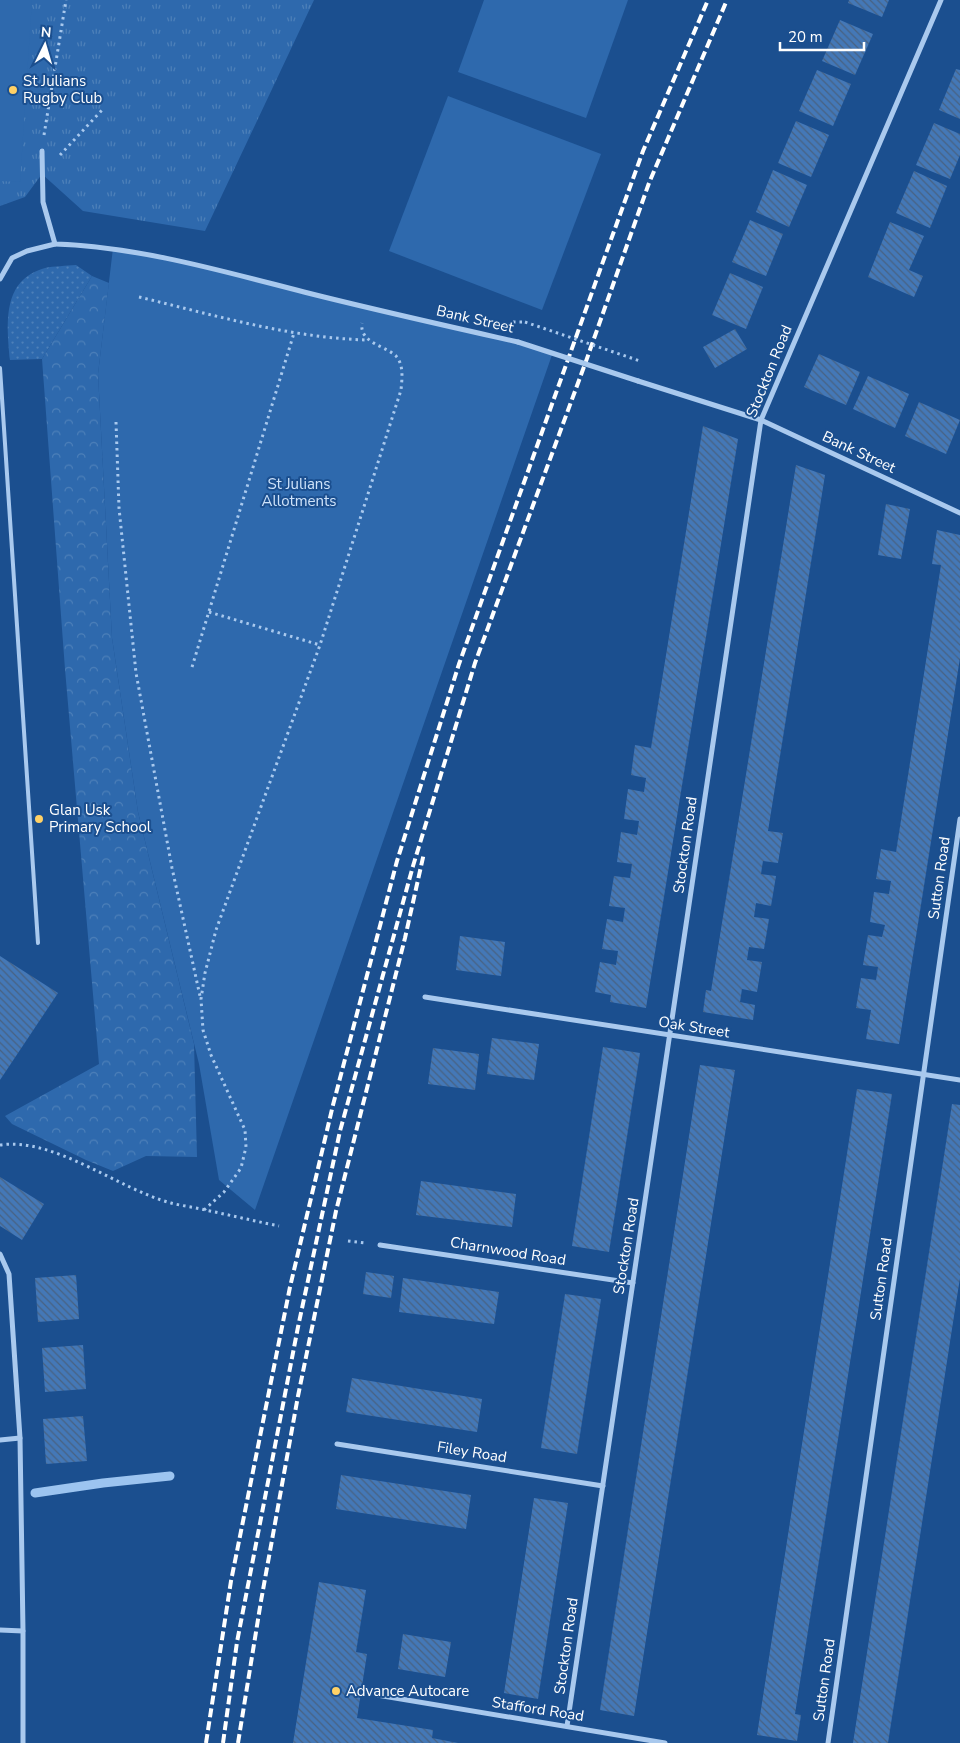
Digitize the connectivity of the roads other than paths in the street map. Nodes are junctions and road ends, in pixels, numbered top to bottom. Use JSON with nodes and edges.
{"nodes":[{"id":1,"x":940,"y":0,"type":"edge"},
{"id":2,"x":42,"y":151,"type":"road end"},
{"id":3,"x":55,"y":244,"type":"junction"},
{"id":4,"x":0,"y":279,"type":"edge"},
{"id":5,"x":0,"y":368,"type":"edge"},
{"id":6,"x":760,"y":420,"type":"junction"},
{"id":7,"x":960,"y":513,"type":"edge"},
{"id":8,"x":960,"y":818,"type":"edge"},
{"id":9,"x":38,"y":943,"type":"dead end"},
{"id":10,"x":425,"y":997,"type":"dead end"},
{"id":11,"x":670,"y":1035,"type":"junction"},
{"id":12,"x":922,"y":1074,"type":"junction"},
{"id":13,"x":960,"y":1080,"type":"edge"},
{"id":14,"x":380,"y":1245,"type":"dead end"},
{"id":15,"x":0,"y":1254,"type":"edge"},
{"id":16,"x":633,"y":1283,"type":"junction"},
{"id":17,"x":20,"y":1438,"type":"junction"},
{"id":18,"x":0,"y":1440,"type":"edge"},
{"id":19,"x":337,"y":1444,"type":"dead end"},
{"id":20,"x":603,"y":1486,"type":"junction"},
{"id":21,"x":0,"y":1630,"type":"edge"},
{"id":22,"x":23,"y":1632,"type":"junction"},
{"id":23,"x":377,"y":1695,"type":"dead end"},
{"id":24,"x":567,"y":1726,"type":"junction"},
{"id":25,"x":23,"y":1743,"type":"edge"},
{"id":26,"x":665,"y":1743,"type":"edge"},
{"id":27,"x":828,"y":1743,"type":"edge"}],
"edges":[{"from":1,"to":6,"type":"street","name":"Stockton Road"},
{"from":2,"to":3,"type":"street"},
{"from":3,"to":4,"type":"street","name":"Bank Street"},
{"from":3,"to":6,"type":"street","name":"Bank Street","bridge":true},
{"from":5,"to":9,"type":"lane"},
{"from":6,"to":7,"type":"street","name":"Bank Street"},
{"from":6,"to":11,"type":"street","name":"Stockton Road"},
{"from":8,"to":12,"type":"street","name":"Sutton Road"},
{"from":10,"to":11,"type":"street","name":"Oak Street"},
{"from":11,"to":12,"type":"street","name":"Oak Street"},
{"from":11,"to":16,"type":"street","name":"Stockton Road"},
{"from":12,"to":13,"type":"street","name":"Oak Street"},
{"from":12,"to":27,"type":"street","name":"Sutton Road"},
{"from":14,"to":16,"type":"street","name":"Charnwood Road"},
{"from":15,"to":17,"type":"street"},
{"from":16,"to":20,"type":"street","name":"Stockton Road"},
{"from":17,"to":18,"type":"street"},
{"from":17,"to":22,"type":"street"},
{"from":19,"to":20,"type":"street","name":"Filey Road"},
{"from":20,"to":24,"type":"street","name":"Stockton Road"},
{"from":21,"to":22,"type":"street"},
{"from":22,"to":25,"type":"street"},
{"from":23,"to":24,"type":"street","name":"Stafford Road"},
{"from":24,"to":26,"type":"street","name":"Stafford Road"}]}
